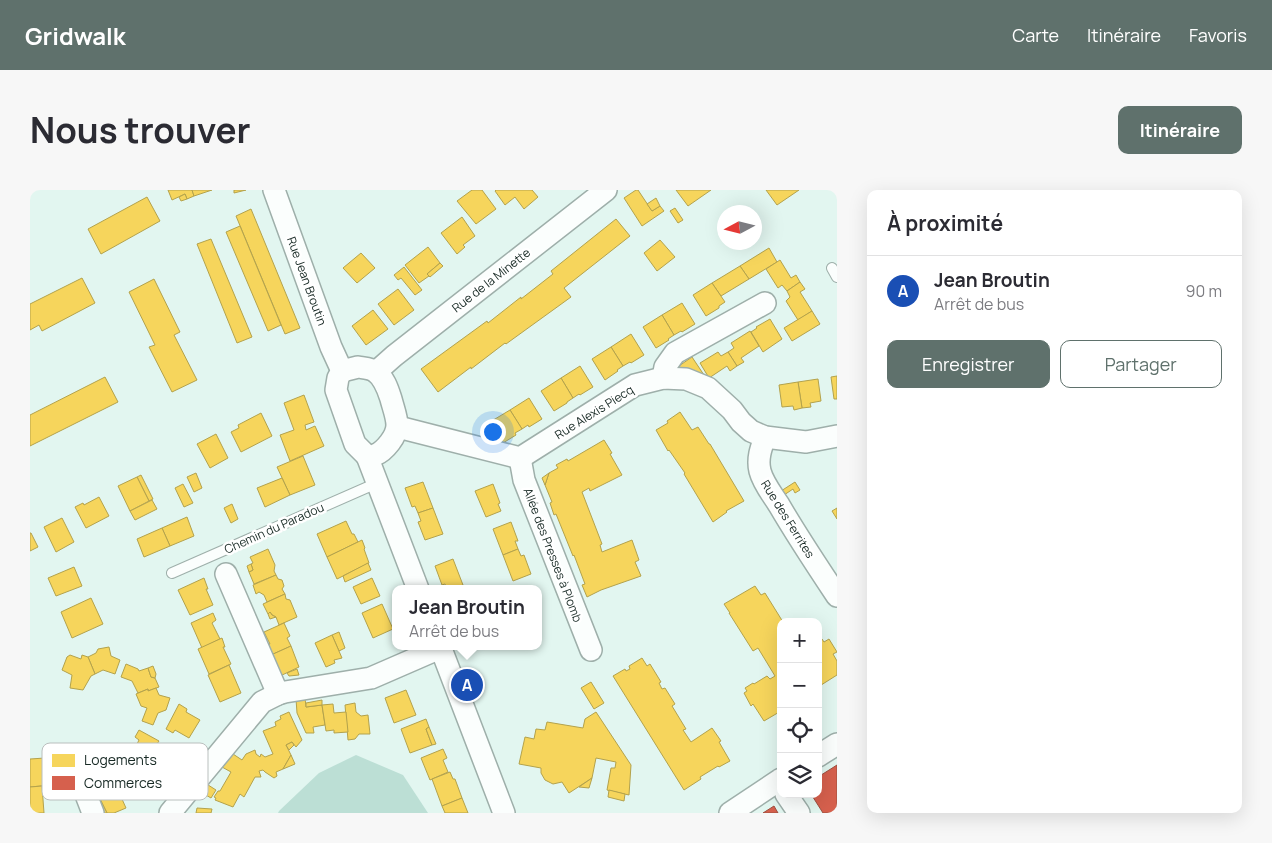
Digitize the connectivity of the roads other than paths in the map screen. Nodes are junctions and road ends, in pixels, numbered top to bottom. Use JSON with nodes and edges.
{"nodes":[{"id":1,"x":274,"y":190,"type":"edge"},
{"id":2,"x":606,"y":190,"type":"edge"},
{"id":3,"x":832,"y":268,"type":"dead end"},
{"id":4,"x":837,"y":277,"type":"edge"},
{"id":5,"x":765,"y":303,"type":"dead end"},
{"id":6,"x":342,"y":371,"type":"junction"},
{"id":7,"x":376,"y":372,"type":"junction"},
{"id":8,"x":663,"y":378,"type":"junction"},
{"id":9,"x":398,"y":427,"type":"junction"},
{"id":10,"x":837,"y":436,"type":"edge"},
{"id":11,"x":765,"y":437,"type":"junction"},
{"id":12,"x":367,"y":456,"type":"junction"},
{"id":13,"x":520,"y":458,"type":"junction"},
{"id":14,"x":376,"y":483,"type":"junction"},
{"id":15,"x":172,"y":573,"type":"dead end"},
{"id":16,"x":226,"y":574,"type":"dead end"},
{"id":17,"x":416,"y":585,"type":"edge"},
{"id":18,"x":837,"y":596,"type":"edge"},
{"id":19,"x":433,"y":650,"type":"edge"},
{"id":20,"x":441,"y":650,"type":"edge"},
{"id":21,"x":591,"y":650,"type":"dead end"},
{"id":22,"x":278,"y":694,"type":"junction"},
{"id":23,"x":837,"y":744,"type":"edge"},
{"id":24,"x":822,"y":753,"type":"edge"},
{"id":25,"x":208,"y":767,"type":"edge"},
{"id":26,"x":777,"y":787,"type":"edge"},
{"id":27,"x":789,"y":798,"type":"edge"},
{"id":28,"x":88,"y":800,"type":"edge"},
{"id":29,"x":181,"y":800,"type":"edge"},
{"id":30,"x":93,"y":813,"type":"edge"},
{"id":31,"x":170,"y":813,"type":"edge"},
{"id":32,"x":504,"y":813,"type":"edge"},
{"id":33,"x":730,"y":813,"type":"edge"},
{"id":34,"x":799,"y":813,"type":"edge"}],
"edges":[{"from":1,"to":6,"type":"street","name":"Rue Jean Broutin"},
{"from":2,"to":7,"type":"street","name":"Rue de la Minette"},
{"from":3,"to":4,"type":"lane"},
{"from":5,"to":8,"type":"street"},
{"from":6,"to":7,"type":"street"},
{"from":6,"to":12,"type":"street"},
{"from":7,"to":9,"type":"street"},
{"from":8,"to":11,"type":"street","name":"Rue Alexis Piecq"},
{"from":8,"to":13,"type":"street","name":"Rue Alexis Piecq"},
{"from":9,"to":12,"type":"street"},
{"from":9,"to":13,"type":"street"},
{"from":10,"to":11,"type":"street","name":"Rue Alexis Piecq"},
{"from":11,"to":18,"type":"street","name":"Rue des Ferrites"},
{"from":12,"to":14,"type":"street"},
{"from":13,"to":21,"type":"street","name":"Allée des Presses à Plomb"},
{"from":14,"to":15,"type":"lane","name":"Chemin du Paradou"},
{"from":14,"to":17,"type":"street"},
{"from":16,"to":22,"type":"street"},
{"from":19,"to":22,"type":"street"},
{"from":20,"to":32,"type":"street"},
{"from":22,"to":25,"type":"street"},
{"from":23,"to":24,"type":"street"},
{"from":26,"to":33,"type":"street"},
{"from":27,"to":34,"type":"street"},
{"from":28,"to":30,"type":"street"},
{"from":29,"to":31,"type":"street"}]}
